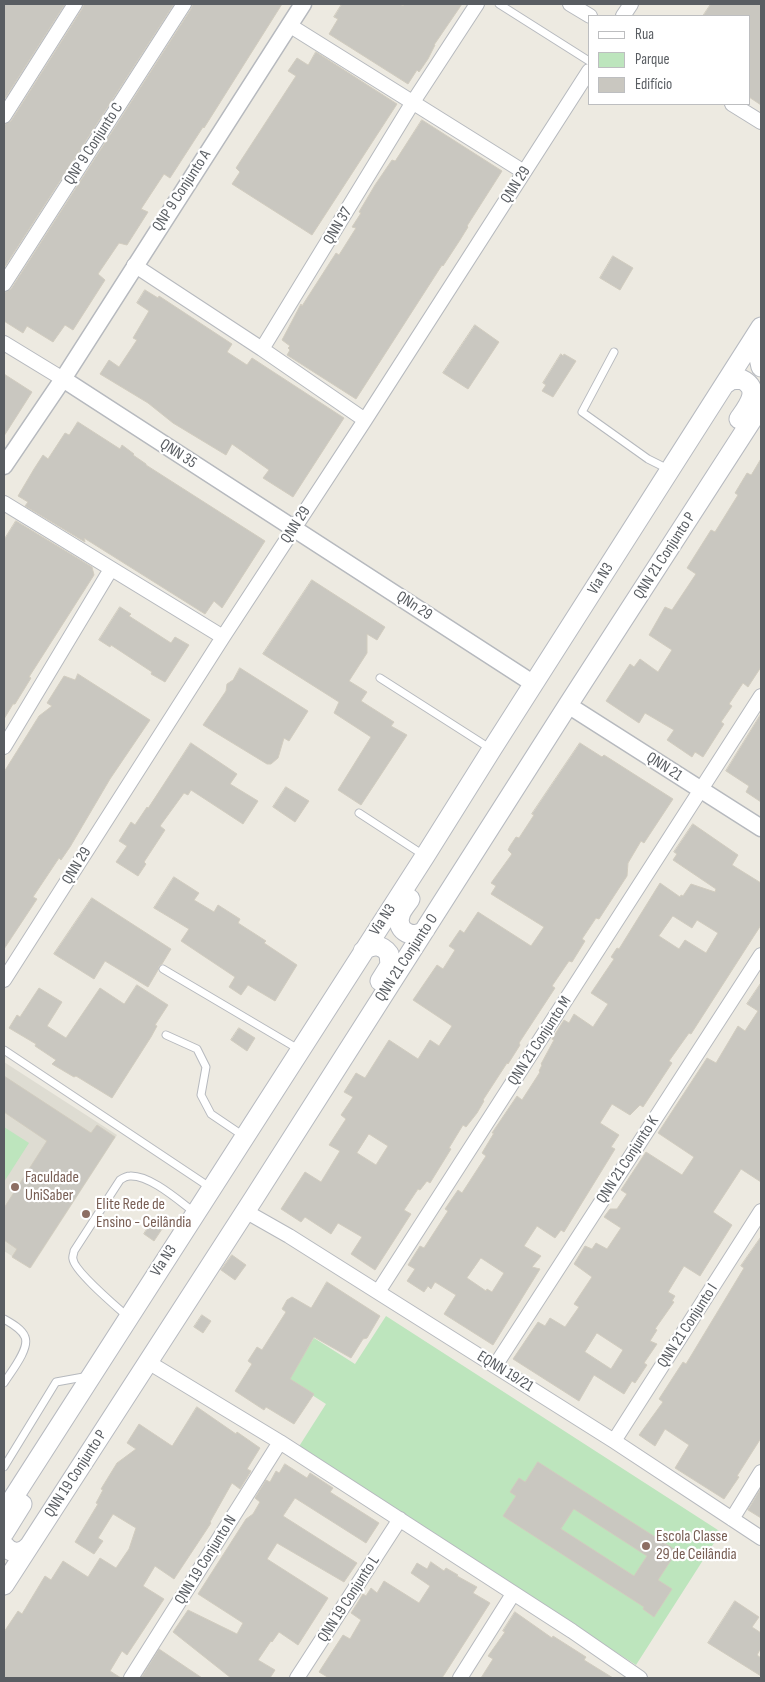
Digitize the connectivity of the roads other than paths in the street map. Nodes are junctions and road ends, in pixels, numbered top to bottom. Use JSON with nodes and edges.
{"nodes":[{"id":1,"x":75,"y":4,"type":"edge"},
{"id":2,"x":184,"y":4,"type":"edge"},
{"id":3,"x":303,"y":4,"type":"edge"},
{"id":4,"x":477,"y":4,"type":"edge"},
{"id":5,"x":499,"y":4,"type":"edge"},
{"id":6,"x":570,"y":4,"type":"edge"},
{"id":7,"x":631,"y":4,"type":"edge"},
{"id":8,"x":588,"y":15,"type":"edge"},
{"id":9,"x":624,"y":15,"type":"edge"},
{"id":10,"x":289,"y":25,"type":"junction"},
{"id":11,"x":588,"y":60,"type":"edge"},
{"id":12,"x":588,"y":73,"type":"edge"},
{"id":13,"x":413,"y":102,"type":"junction"},
{"id":14,"x":734,"y":105,"type":"edge"},
{"id":15,"x":4,"y":116,"type":"edge"},
{"id":16,"x":761,"y":122,"type":"edge"},
{"id":17,"x":524,"y":172,"type":"junction"},
{"id":18,"x":134,"y":265,"type":"junction"},
{"id":19,"x":4,"y":284,"type":"edge"},
{"id":20,"x":761,"y":327,"type":"edge"},
{"id":21,"x":4,"y":342,"type":"edge"},
{"id":22,"x":262,"y":349,"type":"junction"},
{"id":23,"x":761,"y":351,"type":"edge"},
{"id":24,"x":614,"y":352,"type":"dead end"},
{"id":25,"x":761,"y":367,"type":"edge"},
{"id":26,"x":62,"y":379,"type":"junction"},
{"id":27,"x":726,"y":383,"type":"junction"},
{"id":28,"x":761,"y":406,"type":"edge"},
{"id":29,"x":365,"y":420,"type":"junction"},
{"id":30,"x":4,"y":466,"type":"edge"},
{"id":31,"x":670,"y":471,"type":"junction"},
{"id":32,"x":4,"y":503,"type":"edge"},
{"id":33,"x":294,"y":528,"type":"junction"},
{"id":34,"x":671,"y":548,"type":"junction"},
{"id":35,"x":111,"y":569,"type":"junction"},
{"id":36,"x":222,"y":637,"type":"junction"},
{"id":37,"x":380,"y":678,"type":"dead end"},
{"id":38,"x":534,"y":684,"type":"junction"},
{"id":39,"x":761,"y":696,"type":"edge"},
{"id":40,"x":568,"y":705,"type":"junction"},
{"id":41,"x":4,"y":747,"type":"edge"},
{"id":42,"x":492,"y":749,"type":"junction"},
{"id":43,"x":474,"y":777,"type":"junction"},
{"id":44,"x":701,"y":790,"type":"junction"},
{"id":45,"x":360,"y":813,"type":"dead end"},
{"id":46,"x":761,"y":828,"type":"edge"},
{"id":47,"x":425,"y":856,"type":"junction"},
{"id":48,"x":425,"y":930,"type":"junction"},
{"id":49,"x":363,"y":952,"type":"junction"},
{"id":50,"x":761,"y":955,"type":"edge"},
{"id":51,"x":163,"y":968,"type":"dead end"},
{"id":52,"x":4,"y":980,"type":"edge"},
{"id":53,"x":166,"y":1035,"type":"dead end"},
{"id":54,"x":4,"y":1050,"type":"edge"},
{"id":55,"x":300,"y":1050,"type":"junction"},
{"id":56,"x":245,"y":1137,"type":"junction"},
{"id":57,"x":212,"y":1188,"type":"junction"},
{"id":58,"x":250,"y":1204,"type":"junction"},
{"id":59,"x":761,"y":1211,"type":"edge"},
{"id":60,"x":195,"y":1212,"type":"junction"},
{"id":61,"x":378,"y":1292,"type":"junction"},
{"id":62,"x":128,"y":1317,"type":"junction"},
{"id":63,"x":4,"y":1319,"type":"edge"},
{"id":64,"x":148,"y":1362,"type":"junction"},
{"id":65,"x":495,"y":1366,"type":"junction"},
{"id":66,"x":88,"y":1381,"type":"junction"},
{"id":67,"x":4,"y":1383,"type":"edge"},
{"id":68,"x":614,"y":1440,"type":"junction"},
{"id":69,"x":280,"y":1442,"type":"junction"},
{"id":70,"x":4,"y":1467,"type":"edge"},
{"id":71,"x":761,"y":1472,"type":"edge"},
{"id":72,"x":4,"y":1512,"type":"edge"},
{"id":73,"x":732,"y":1519,"type":"junction"},
{"id":74,"x":400,"y":1520,"type":"junction"},
{"id":75,"x":4,"y":1533,"type":"edge"},
{"id":76,"x":761,"y":1538,"type":"edge"},
{"id":77,"x":4,"y":1545,"type":"edge"},
{"id":78,"x":29,"y":1546,"type":"junction"},
{"id":79,"x":4,"y":1585,"type":"edge"},
{"id":80,"x":513,"y":1594,"type":"junction"},
{"id":81,"x":632,"y":1676,"type":"edge"},
{"id":82,"x":131,"y":1678,"type":"edge"},
{"id":83,"x":297,"y":1678,"type":"edge"},
{"id":84,"x":460,"y":1678,"type":"edge"}],
"edges":[{"from":1,"to":15,"type":"street"},
{"from":2,"to":19,"type":"street","name":"QNP 9 Conjunto C"},
{"from":3,"to":10,"type":"street","name":"QNP 9 Conjunto A"},
{"from":4,"to":13,"type":"street","name":"QNN 37"},
{"from":5,"to":11,"type":"lane"},
{"from":6,"to":8,"type":"street"},
{"from":7,"to":9,"type":"street"},
{"from":10,"to":13,"type":"street"},
{"from":10,"to":18,"type":"street","name":"QNP 9 Conjunto A"},
{"from":12,"to":17,"type":"street","name":"QNN 29"},
{"from":13,"to":17,"type":"street"},
{"from":13,"to":22,"type":"street","name":"QNN 37"},
{"from":14,"to":16,"type":"street"},
{"from":17,"to":29,"type":"street","name":"QNN 29"},
{"from":18,"to":22,"type":"street"},
{"from":18,"to":26,"type":"street","name":"QNP 9 Conjunto A"},
{"from":20,"to":27,"type":"main road","name":"Via N3"},
{"from":21,"to":26,"type":"street"},
{"from":22,"to":29,"type":"street"},
{"from":23,"to":25,"type":"main road"},
{"from":24,"to":31,"type":"lane"},
{"from":26,"to":30,"type":"street","name":"QNP 9 Conjunto A"},
{"from":26,"to":33,"type":"street","name":"QNN 35"},
{"from":27,"to":31,"type":"main road","name":"Via N3"},
{"from":27,"to":34,"type":"main road"},
{"from":28,"to":34,"type":"main road","name":"QNN 21 Conjunto P"},
{"from":29,"to":33,"type":"street","name":"QNN 29"},
{"from":31,"to":38,"type":"main road","name":"Via N3"},
{"from":32,"to":35,"type":"street"},
{"from":33,"to":36,"type":"street","name":"QNN 29"},
{"from":33,"to":38,"type":"street","name":"QNn 29"},
{"from":34,"to":40,"type":"main road","name":"QNN 21 Conjunto P"},
{"from":35,"to":36,"type":"street"},
{"from":35,"to":41,"type":"street"},
{"from":36,"to":52,"type":"street","name":"QNN 29"},
{"from":37,"to":42,"type":"lane"},
{"from":38,"to":42,"type":"main road","name":"Via N3"},
{"from":39,"to":44,"type":"street","name":"QNN 21 Conjunto M"},
{"from":40,"to":44,"type":"street","name":"QNN 21"},
{"from":40,"to":48,"type":"main road","name":"QNN 21 Conjunto O"},
{"from":42,"to":43,"type":"main road","name":"Via N3"},
{"from":43,"to":47,"type":"main road","name":"Via N3"},
{"from":43,"to":48,"type":"main road"},
{"from":44,"to":46,"type":"street","name":"QNN 21"},
{"from":44,"to":61,"type":"street","name":"QNN 21 Conjunto M"},
{"from":45,"to":47,"type":"lane"},
{"from":47,"to":49,"type":"main road","name":"Via N3"},
{"from":48,"to":58,"type":"main road","name":"QNN 21 Conjunto O"},
{"from":49,"to":55,"type":"main road","name":"Via N3"},
{"from":49,"to":58,"type":"main road"},
{"from":50,"to":65,"type":"street","name":"QNN 21 Conjunto K"},
{"from":51,"to":55,"type":"lane"},
{"from":53,"to":56,"type":"lane"},
{"from":54,"to":57,"type":"lane"},
{"from":55,"to":56,"type":"main road","name":"Via N3"},
{"from":56,"to":57,"type":"main road","name":"Via N3"},
{"from":57,"to":60,"type":"main road","name":"Via N3"},
{"from":58,"to":61,"type":"street","name":"EQNN 19/21"},
{"from":58,"to":64,"type":"main road"},
{"from":59,"to":68,"type":"street","name":"QNN 21 Conjunto I"},
{"from":60,"to":62,"type":"main road","name":"Via N3"},
{"from":60,"to":62,"type":"lane"},
{"from":61,"to":65,"type":"street","name":"EQNN 19/21"},
{"from":62,"to":66,"type":"main road","name":"Via N3"},
{"from":63,"to":67,"type":"lane"},
{"from":64,"to":69,"type":"street"},
{"from":64,"to":78,"type":"main road","name":"QNN 19 Conjunto P"},
{"from":65,"to":68,"type":"street","name":"EQNN 19/21"},
{"from":66,"to":70,"type":"lane"},
{"from":66,"to":72,"type":"main road","name":"Via N3"},
{"from":66,"to":75,"type":"main road"},
{"from":68,"to":73,"type":"street","name":"EQNN 19/21"},
{"from":69,"to":74,"type":"street"},
{"from":69,"to":82,"type":"street","name":"QNN 19 Conjunto N"},
{"from":71,"to":73,"type":"street"},
{"from":73,"to":76,"type":"street","name":"EQNN 19/21"},
{"from":74,"to":80,"type":"street"},
{"from":74,"to":83,"type":"street","name":"QNN 19 Conjunto L"},
{"from":77,"to":78,"type":"main road"},
{"from":78,"to":79,"type":"main road","name":"QNN 19 Conjunto P"},
{"from":80,"to":81,"type":"street"},
{"from":80,"to":84,"type":"street"}]}
